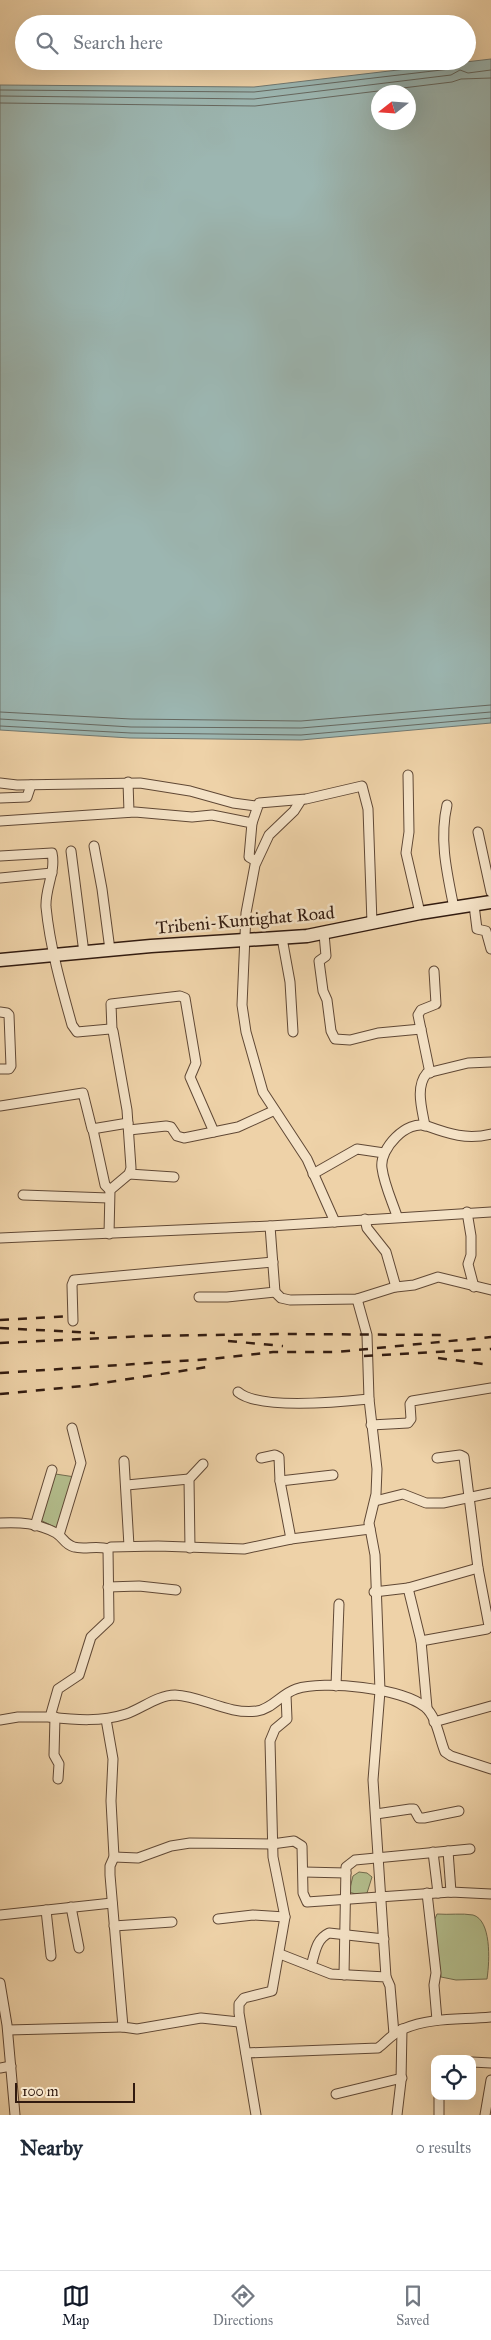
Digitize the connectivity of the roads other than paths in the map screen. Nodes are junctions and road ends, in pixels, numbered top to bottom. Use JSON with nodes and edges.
{"nodes":[{"id":1,"x":408,"y":776,"type":"dead end"},
{"id":2,"x":128,"y":782,"type":"junction"},
{"id":3,"x":0,"y":783,"type":"edge"},
{"id":4,"x":31,"y":785,"type":"junction"},
{"id":5,"x":0,"y":798,"type":"edge"},
{"id":6,"x":300,"y":800,"type":"junction"},
{"id":7,"x":447,"y":805,"type":"dead end"},
{"id":8,"x":256,"y":806,"type":"junction"},
{"id":9,"x":129,"y":812,"type":"junction"},
{"id":10,"x":0,"y":821,"type":"edge"},
{"id":11,"x":252,"y":823,"type":"junction"},
{"id":12,"x":478,"y":832,"type":"dead end"},
{"id":13,"x":94,"y":846,"type":"dead end"},
{"id":14,"x":71,"y":851,"type":"dead end"},
{"id":15,"x":0,"y":856,"type":"edge"},
{"id":16,"x":256,"y":861,"type":"junction"},
{"id":17,"x":52,"y":872,"type":"junction"},
{"id":18,"x":0,"y":878,"type":"edge"},
{"id":19,"x":491,"y":892,"type":"edge"},
{"id":20,"x":491,"y":902,"type":"edge"},
{"id":21,"x":474,"y":905,"type":"junction"},
{"id":22,"x":454,"y":908,"type":"junction"},
{"id":23,"x":420,"y":912,"type":"junction"},
{"id":24,"x":372,"y":923,"type":"junction"},
{"id":25,"x":324,"y":934,"type":"junction"},
{"id":26,"x":282,"y":938,"type":"junction"},
{"id":27,"x":246,"y":941,"type":"junction"},
{"id":28,"x":491,"y":949,"type":"edge"},
{"id":29,"x":110,"y":950,"type":"junction"},
{"id":30,"x":84,"y":953,"type":"junction"},
{"id":31,"x":53,"y":955,"type":"junction"},
{"id":32,"x":0,"y":960,"type":"edge"},
{"id":33,"x":434,"y":971,"type":"dead end"},
{"id":34,"x":0,"y":1012,"type":"edge"},
{"id":35,"x":421,"y":1029,"type":"junction"},
{"id":36,"x":112,"y":1030,"type":"junction"},
{"id":37,"x":293,"y":1032,"type":"dead end"},
{"id":38,"x":491,"y":1062,"type":"edge"},
{"id":39,"x":0,"y":1069,"type":"edge"},
{"id":40,"x":430,"y":1072,"type":"junction"},
{"id":41,"x":0,"y":1106,"type":"edge"},
{"id":42,"x":273,"y":1111,"type":"junction"},
{"id":43,"x":425,"y":1126,"type":"junction"},
{"id":44,"x":129,"y":1127,"type":"junction"},
{"id":45,"x":93,"y":1130,"type":"junction"},
{"id":46,"x":214,"y":1132,"type":"junction"},
{"id":47,"x":491,"y":1134,"type":"edge"},
{"id":48,"x":384,"y":1153,"type":"junction"},
{"id":49,"x":130,"y":1174,"type":"junction"},
{"id":50,"x":313,"y":1174,"type":"junction"},
{"id":51,"x":174,"y":1177,"type":"dead end"},
{"id":52,"x":23,"y":1194,"type":"dead end"},
{"id":53,"x":110,"y":1194,"type":"junction"},
{"id":54,"x":467,"y":1212,"type":"junction"},
{"id":55,"x":491,"y":1212,"type":"edge"},
{"id":56,"x":397,"y":1216,"type":"junction"},
{"id":57,"x":365,"y":1219,"type":"junction"},
{"id":58,"x":335,"y":1222,"type":"junction"},
{"id":59,"x":270,"y":1226,"type":"junction"},
{"id":60,"x":110,"y":1234,"type":"junction"},
{"id":61,"x":0,"y":1238,"type":"edge"},
{"id":62,"x":273,"y":1262,"type":"junction"},
{"id":63,"x":396,"y":1287,"type":"junction"},
{"id":64,"x":474,"y":1287,"type":"junction"},
{"id":65,"x":491,"y":1290,"type":"edge"},
{"id":66,"x":275,"y":1292,"type":"junction"},
{"id":67,"x":199,"y":1297,"type":"dead end"},
{"id":68,"x":357,"y":1299,"type":"junction"},
{"id":69,"x":73,"y":1321,"type":"dead end"},
{"id":70,"x":491,"y":1388,"type":"edge"},
{"id":71,"x":238,"y":1392,"type":"dead end"},
{"id":72,"x":368,"y":1399,"type":"junction"},
{"id":73,"x":371,"y":1425,"type":"junction"},
{"id":74,"x":72,"y":1428,"type":"dead end"},
{"id":75,"x":261,"y":1458,"type":"dead end"},
{"id":76,"x":437,"y":1458,"type":"dead end"},
{"id":77,"x":124,"y":1461,"type":"dead end"},
{"id":78,"x":203,"y":1464,"type":"dead end"},
{"id":79,"x":52,"y":1470,"type":"dead end"},
{"id":80,"x":333,"y":1475,"type":"dead end"},
{"id":81,"x":189,"y":1479,"type":"junction"},
{"id":82,"x":280,"y":1482,"type":"junction"},
{"id":83,"x":127,"y":1485,"type":"junction"},
{"id":84,"x":491,"y":1493,"type":"edge"},
{"id":85,"x":468,"y":1499,"type":"junction"},
{"id":86,"x":375,"y":1501,"type":"junction"},
{"id":87,"x":0,"y":1523,"type":"edge"},
{"id":88,"x":35,"y":1526,"type":"junction"},
{"id":89,"x":370,"y":1528,"type":"junction"},
{"id":90,"x":59,"y":1535,"type":"junction"},
{"id":91,"x":291,"y":1539,"type":"junction"},
{"id":92,"x":129,"y":1546,"type":"junction"},
{"id":93,"x":190,"y":1548,"type":"junction"},
{"id":94,"x":108,"y":1549,"type":"junction"},
{"id":95,"x":478,"y":1568,"type":"junction"},
{"id":96,"x":108,"y":1587,"type":"junction"},
{"id":97,"x":408,"y":1588,"type":"junction"},
{"id":98,"x":176,"y":1590,"type":"dead end"},
{"id":99,"x":374,"y":1592,"type":"junction"},
{"id":100,"x":339,"y":1604,"type":"dead end"},
{"id":101,"x":421,"y":1641,"type":"junction"},
{"id":102,"x":336,"y":1686,"type":"junction"},
{"id":103,"x":380,"y":1691,"type":"junction"},
{"id":104,"x":286,"y":1694,"type":"junction"},
{"id":105,"x":491,"y":1706,"type":"edge"},
{"id":106,"x":427,"y":1708,"type":"junction"},
{"id":107,"x":53,"y":1717,"type":"junction"},
{"id":108,"x":106,"y":1719,"type":"junction"},
{"id":109,"x":0,"y":1720,"type":"edge"},
{"id":110,"x":434,"y":1722,"type":"junction"},
{"id":111,"x":491,"y":1770,"type":"edge"},
{"id":112,"x":58,"y":1779,"type":"dead end"},
{"id":113,"x":459,"y":1811,"type":"dead end"},
{"id":114,"x":376,"y":1814,"type":"junction"},
{"id":115,"x":272,"y":1844,"type":"junction"},
{"id":116,"x":470,"y":1849,"type":"dead end"},
{"id":117,"x":448,"y":1851,"type":"junction"},
{"id":118,"x":433,"y":1852,"type":"junction"},
{"id":119,"x":114,"y":1857,"type":"junction"},
{"id":120,"x":380,"y":1857,"type":"junction"},
{"id":121,"x":304,"y":1872,"type":"junction"},
{"id":122,"x":346,"y":1873,"type":"junction"},
{"id":123,"x":450,"y":1892,"type":"junction"},
{"id":124,"x":427,"y":1893,"type":"junction"},
{"id":125,"x":438,"y":1893,"type":"junction"},
{"id":126,"x":491,"y":1894,"type":"edge"},
{"id":127,"x":381,"y":1896,"type":"junction"},
{"id":128,"x":345,"y":1899,"type":"junction"},
{"id":129,"x":112,"y":1903,"type":"junction"},
{"id":130,"x":71,"y":1907,"type":"junction"},
{"id":131,"x":46,"y":1910,"type":"junction"},
{"id":132,"x":0,"y":1915,"type":"edge"},
{"id":133,"x":285,"y":1917,"type":"junction"},
{"id":134,"x":218,"y":1919,"type":"dead end"},
{"id":135,"x":172,"y":1922,"type":"dead end"},
{"id":136,"x":114,"y":1926,"type":"junction"},
{"id":137,"x":345,"y":1934,"type":"junction"},
{"id":138,"x":384,"y":1939,"type":"junction"},
{"id":139,"x":79,"y":1948,"type":"dead end"},
{"id":140,"x":280,"y":1954,"type":"junction"},
{"id":141,"x":51,"y":1956,"type":"dead end"},
{"id":142,"x":310,"y":1966,"type":"junction"},
{"id":143,"x":344,"y":1975,"type":"junction"},
{"id":144,"x":386,"y":1977,"type":"junction"},
{"id":145,"x":0,"y":1983,"type":"edge"},
{"id":146,"x":491,"y":2017,"type":"edge"},
{"id":147,"x":437,"y":2020,"type":"junction"},
{"id":148,"x":239,"y":2022,"type":"junction"},
{"id":149,"x":123,"y":2026,"type":"junction"},
{"id":150,"x":8,"y":2030,"type":"junction"},
{"id":151,"x":398,"y":2032,"type":"junction"},
{"id":152,"x":246,"y":2053,"type":"junction"},
{"id":153,"x":476,"y":2062,"type":"edge"},
{"id":154,"x":491,"y":2063,"type":"edge"},
{"id":155,"x":11,"y":2066,"type":"junction"},
{"id":156,"x":0,"y":2068,"type":"edge"},
{"id":157,"x":402,"y":2078,"type":"junction"},
{"id":158,"x":491,"y":2080,"type":"edge"},
{"id":159,"x":336,"y":2094,"type":"dead end"},
{"id":160,"x":439,"y":2100,"type":"edge"},
{"id":161,"x":15,"y":2115,"type":"edge"},
{"id":162,"x":256,"y":2115,"type":"edge"},
{"id":163,"x":397,"y":2115,"type":"edge"},
{"id":164,"x":439,"y":2115,"type":"edge"},
{"id":165,"x":485,"y":2115,"type":"edge"}],
"edges":[{"from":1,"to":23,"type":"street"},
{"from":2,"to":4,"type":"street"},
{"from":2,"to":8,"type":"street"},
{"from":2,"to":9,"type":"street"},
{"from":3,"to":4,"type":"street"},
{"from":4,"to":5,"type":"street"},
{"from":6,"to":8,"type":"street"},
{"from":6,"to":16,"type":"street"},
{"from":6,"to":24,"type":"street"},
{"from":7,"to":22,"type":"street"},
{"from":8,"to":11,"type":"street"},
{"from":9,"to":10,"type":"street"},
{"from":9,"to":11,"type":"street"},
{"from":11,"to":16,"type":"street"},
{"from":12,"to":19,"type":"street"},
{"from":13,"to":29,"type":"street"},
{"from":14,"to":30,"type":"street"},
{"from":15,"to":17,"type":"street"},
{"from":16,"to":27,"type":"street"},
{"from":17,"to":18,"type":"street"},
{"from":17,"to":31,"type":"street"},
{"from":20,"to":21,"type":"main road","name":"Tribeni-Kuntighat Road"},
{"from":21,"to":22,"type":"main road","name":"Tribeni-Kuntighat Road"},
{"from":21,"to":28,"type":"street"},
{"from":22,"to":23,"type":"main road","name":"Tribeni-Kuntighat Road"},
{"from":23,"to":24,"type":"main road","name":"Tribeni-Kuntighat Road"},
{"from":24,"to":25,"type":"main road","name":"Tribeni-Kuntighat Road"},
{"from":25,"to":26,"type":"main road","name":"Tribeni-Kuntighat Road"},
{"from":25,"to":35,"type":"street"},
{"from":26,"to":27,"type":"main road","name":"Tribeni-Kuntighat Road"},
{"from":26,"to":37,"type":"street"},
{"from":27,"to":29,"type":"main road","name":"Tribeni-Kuntighat Road"},
{"from":27,"to":42,"type":"street"},
{"from":29,"to":30,"type":"main road","name":"Tribeni-Kuntighat Road"},
{"from":30,"to":31,"type":"main road","name":"Tribeni-Kuntighat Road"},
{"from":31,"to":32,"type":"main road","name":"Tribeni-Kuntighat Road"},
{"from":31,"to":36,"type":"street"},
{"from":33,"to":35,"type":"street"},
{"from":34,"to":39,"type":"street"},
{"from":35,"to":40,"type":"street"},
{"from":36,"to":44,"type":"street"},
{"from":36,"to":46,"type":"street"},
{"from":38,"to":40,"type":"street"},
{"from":40,"to":43,"type":"street"},
{"from":41,"to":45,"type":"street"},
{"from":42,"to":46,"type":"street"},
{"from":42,"to":50,"type":"street"},
{"from":43,"to":47,"type":"street"},
{"from":43,"to":48,"type":"street"},
{"from":44,"to":45,"type":"street"},
{"from":44,"to":46,"type":"street"},
{"from":44,"to":49,"type":"street"},
{"from":45,"to":53,"type":"street"},
{"from":48,"to":50,"type":"street"},
{"from":48,"to":56,"type":"street"},
{"from":49,"to":51,"type":"street"},
{"from":49,"to":53,"type":"street"},
{"from":50,"to":58,"type":"street"},
{"from":52,"to":53,"type":"street"},
{"from":53,"to":60,"type":"street"},
{"from":54,"to":55,"type":"street"},
{"from":54,"to":56,"type":"street"},
{"from":54,"to":64,"type":"street"},
{"from":56,"to":57,"type":"street"},
{"from":57,"to":58,"type":"street"},
{"from":57,"to":63,"type":"street"},
{"from":58,"to":59,"type":"street"},
{"from":59,"to":60,"type":"street"},
{"from":59,"to":62,"type":"street"},
{"from":60,"to":61,"type":"street"},
{"from":62,"to":66,"type":"street"},
{"from":62,"to":69,"type":"street"},
{"from":63,"to":64,"type":"street"},
{"from":63,"to":68,"type":"street"},
{"from":64,"to":65,"type":"street"},
{"from":66,"to":67,"type":"street"},
{"from":66,"to":68,"type":"street"},
{"from":68,"to":72,"type":"street"},
{"from":70,"to":73,"type":"street"},
{"from":71,"to":72,"type":"street"},
{"from":72,"to":73,"type":"street"},
{"from":73,"to":86,"type":"street"},
{"from":74,"to":90,"type":"street"},
{"from":75,"to":82,"type":"street"},
{"from":76,"to":85,"type":"street"},
{"from":77,"to":83,"type":"street"},
{"from":78,"to":81,"type":"street"},
{"from":79,"to":88,"type":"street"},
{"from":80,"to":82,"type":"street"},
{"from":81,"to":83,"type":"street"},
{"from":81,"to":93,"type":"street"},
{"from":82,"to":91,"type":"street"},
{"from":83,"to":92,"type":"street"},
{"from":84,"to":85,"type":"street"},
{"from":85,"to":86,"type":"street"},
{"from":85,"to":95,"type":"street"},
{"from":86,"to":89,"type":"street"},
{"from":87,"to":88,"type":"street"},
{"from":88,"to":90,"type":"street"},
{"from":89,"to":91,"type":"street"},
{"from":89,"to":99,"type":"street"},
{"from":90,"to":94,"type":"street"},
{"from":91,"to":93,"type":"street"},
{"from":92,"to":93,"type":"street"},
{"from":92,"to":94,"type":"street"},
{"from":94,"to":96,"type":"street"},
{"from":95,"to":97,"type":"street"},
{"from":95,"to":101,"type":"street"},
{"from":96,"to":98,"type":"street"},
{"from":96,"to":107,"type":"street"},
{"from":97,"to":99,"type":"street"},
{"from":97,"to":101,"type":"street"},
{"from":99,"to":103,"type":"street"},
{"from":100,"to":102,"type":"street"},
{"from":101,"to":106,"type":"street"},
{"from":102,"to":103,"type":"street"},
{"from":102,"to":104,"type":"street"},
{"from":103,"to":106,"type":"street"},
{"from":103,"to":114,"type":"street"},
{"from":104,"to":108,"type":"street"},
{"from":104,"to":115,"type":"street"},
{"from":105,"to":110,"type":"street"},
{"from":106,"to":110,"type":"street"},
{"from":107,"to":108,"type":"street"},
{"from":107,"to":109,"type":"street"},
{"from":107,"to":112,"type":"street"},
{"from":108,"to":119,"type":"street"},
{"from":110,"to":111,"type":"street"},
{"from":113,"to":114,"type":"street"},
{"from":114,"to":120,"type":"street"},
{"from":115,"to":119,"type":"street"},
{"from":115,"to":121,"type":"street"},
{"from":115,"to":133,"type":"street"},
{"from":116,"to":117,"type":"street"},
{"from":117,"to":118,"type":"street"},
{"from":117,"to":123,"type":"street"},
{"from":118,"to":120,"type":"street"},
{"from":118,"to":125,"type":"street"},
{"from":119,"to":129,"type":"street"},
{"from":120,"to":122,"type":"street"},
{"from":120,"to":127,"type":"street"},
{"from":121,"to":122,"type":"street"},
{"from":121,"to":128,"type":"street"},
{"from":122,"to":128,"type":"street"},
{"from":123,"to":125,"type":"street"},
{"from":123,"to":126,"type":"street"},
{"from":124,"to":125,"type":"street"},
{"from":124,"to":127,"type":"street"},
{"from":124,"to":147,"type":"street"},
{"from":127,"to":128,"type":"street"},
{"from":127,"to":138,"type":"street"},
{"from":128,"to":137,"type":"street"},
{"from":129,"to":130,"type":"street"},
{"from":129,"to":136,"type":"street"},
{"from":130,"to":131,"type":"street"},
{"from":130,"to":139,"type":"street"},
{"from":131,"to":132,"type":"street"},
{"from":131,"to":141,"type":"street"},
{"from":133,"to":134,"type":"street"},
{"from":133,"to":140,"type":"street"},
{"from":135,"to":136,"type":"street"},
{"from":136,"to":149,"type":"street"},
{"from":137,"to":138,"type":"street"},
{"from":137,"to":142,"type":"street"},
{"from":137,"to":143,"type":"street"},
{"from":138,"to":144,"type":"street"},
{"from":140,"to":142,"type":"street"},
{"from":140,"to":148,"type":"street"},
{"from":142,"to":143,"type":"street"},
{"from":143,"to":144,"type":"street"},
{"from":144,"to":151,"type":"street"},
{"from":145,"to":150,"type":"street"},
{"from":146,"to":147,"type":"street"},
{"from":147,"to":151,"type":"street"},
{"from":148,"to":149,"type":"street"},
{"from":148,"to":152,"type":"street"},
{"from":149,"to":150,"type":"street"},
{"from":150,"to":155,"type":"street"},
{"from":151,"to":152,"type":"street"},
{"from":151,"to":157,"type":"street"},
{"from":152,"to":162,"type":"street"},
{"from":153,"to":154,"type":"street"},
{"from":155,"to":156,"type":"street"},
{"from":155,"to":161,"type":"street"},
{"from":157,"to":159,"type":"street"},
{"from":157,"to":163,"type":"street"},
{"from":158,"to":165,"type":"street"},
{"from":160,"to":164,"type":"street"}]}
